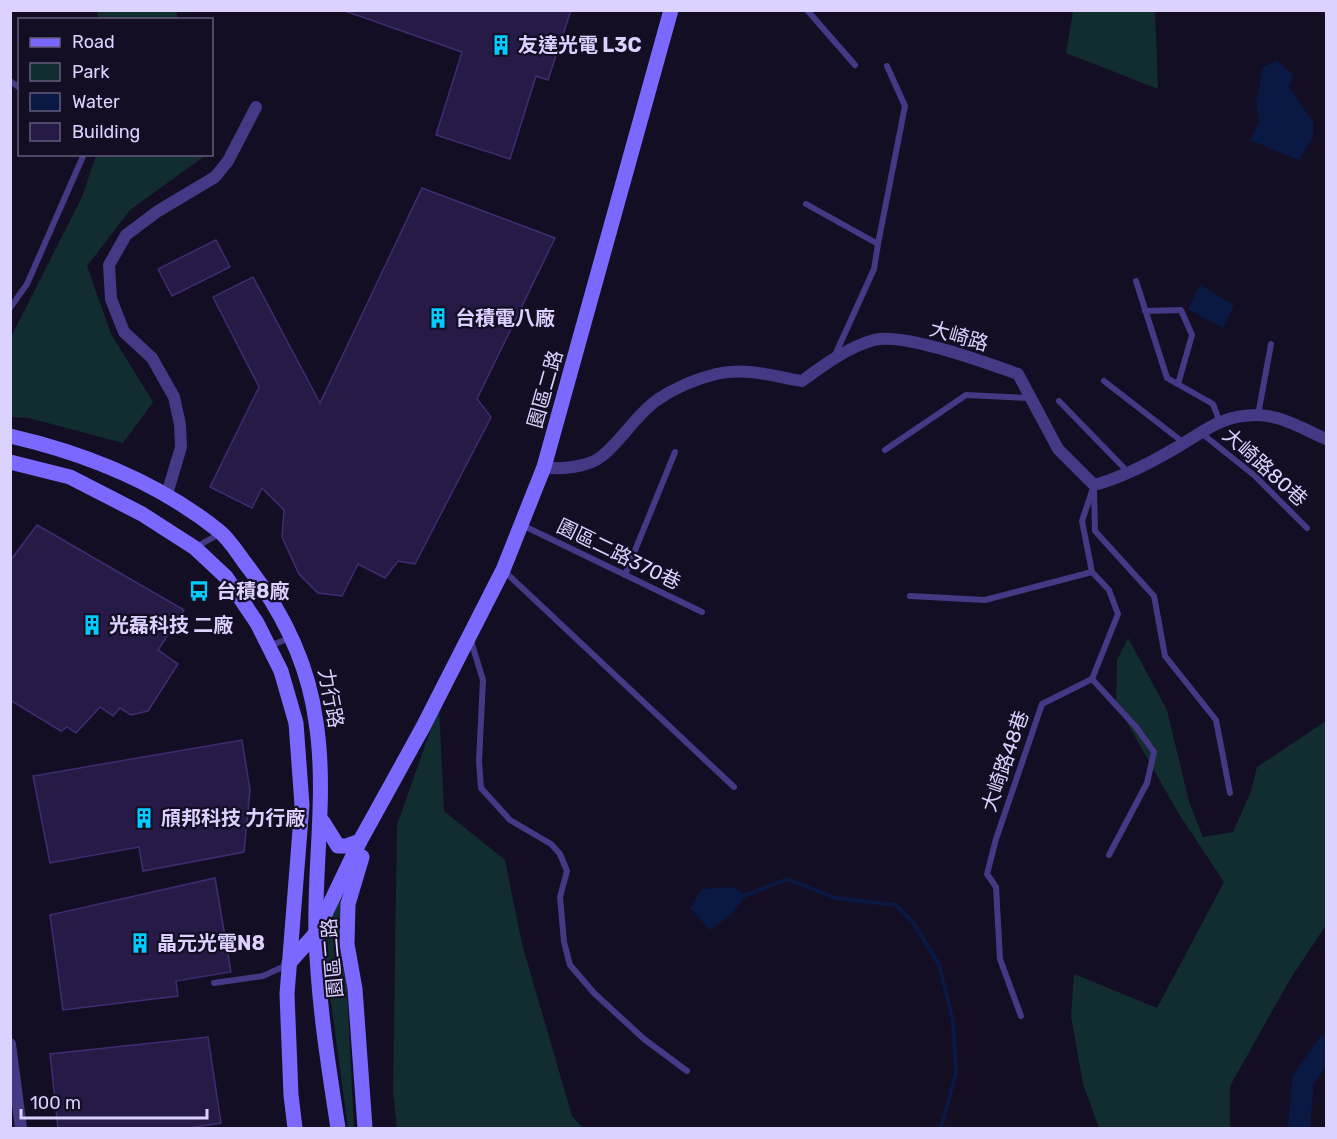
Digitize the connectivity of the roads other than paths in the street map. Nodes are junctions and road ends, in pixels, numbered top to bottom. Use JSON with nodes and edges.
{"nodes":[{"id":1,"x":671,"y":10,"type":"edge"},
{"id":2,"x":807,"y":10,"type":"edge"},
{"id":3,"x":855,"y":65,"type":"dead end"},
{"id":4,"x":888,"y":66,"type":"dead end"},
{"id":5,"x":256,"y":107,"type":"dead end"},
{"id":6,"x":83,"y":156,"type":"edge"},
{"id":7,"x":806,"y":204,"type":"dead end"},
{"id":8,"x":878,"y":244,"type":"junction"},
{"id":9,"x":1136,"y":281,"type":"dead end"},
{"id":10,"x":10,"y":308,"type":"edge"},
{"id":11,"x":1145,"y":311,"type":"junction"},
{"id":12,"x":1271,"y":344,"type":"dead end"},
{"id":13,"x":834,"y":359,"type":"junction"},
{"id":14,"x":1104,"y":381,"type":"dead end"},
{"id":15,"x":1178,"y":384,"type":"junction"},
{"id":16,"x":1029,"y":398,"type":"junction"},
{"id":17,"x":1059,"y":401,"type":"dead end"},
{"id":18,"x":1258,"y":415,"type":"junction"},
{"id":19,"x":1219,"y":420,"type":"junction"},
{"id":20,"x":1199,"y":432,"type":"junction"},
{"id":21,"x":10,"y":436,"type":"edge"},
{"id":22,"x":1326,"y":439,"type":"edge"},
{"id":23,"x":1184,"y":443,"type":"junction"},
{"id":24,"x":885,"y":450,"type":"dead end"},
{"id":25,"x":675,"y":452,"type":"dead end"},
{"id":26,"x":10,"y":462,"type":"edge"},
{"id":27,"x":544,"y":467,"type":"junction"},
{"id":28,"x":1127,"y":471,"type":"junction"},
{"id":29,"x":1094,"y":485,"type":"junction"},
{"id":30,"x":167,"y":494,"type":"junction"},
{"id":31,"x":521,"y":525,"type":"junction"},
{"id":32,"x":1307,"y":528,"type":"dead end"},
{"id":33,"x":221,"y":532,"type":"junction"},
{"id":34,"x":195,"y":548,"type":"junction"},
{"id":35,"x":503,"y":570,"type":"junction"},
{"id":36,"x":1092,"y":572,"type":"junction"},
{"id":37,"x":625,"y":575,"type":"junction"},
{"id":38,"x":910,"y":596,"type":"dead end"},
{"id":39,"x":702,"y":612,"type":"dead end"},
{"id":40,"x":292,"y":637,"type":"junction"},
{"id":41,"x":470,"y":638,"type":"junction"},
{"id":42,"x":268,"y":646,"type":"junction"},
{"id":43,"x":1092,"y":679,"type":"junction"},
{"id":44,"x":423,"y":727,"type":"junction"},
{"id":45,"x":734,"y":787,"type":"dead end"},
{"id":46,"x":1230,"y":793,"type":"dead end"},
{"id":47,"x":321,"y":820,"type":"junction"},
{"id":48,"x":360,"y":842,"type":"junction"},
{"id":49,"x":1109,"y":855,"type":"dead end"},
{"id":50,"x":316,"y":933,"type":"junction"},
{"id":51,"x":289,"y":963,"type":"junction"},
{"id":52,"x":214,"y":983,"type":"dead end"},
{"id":53,"x":1021,"y":1016,"type":"dead end"},
{"id":54,"x":10,"y":1044,"type":"edge"},
{"id":55,"x":687,"y":1071,"type":"dead end"},
{"id":56,"x":21,"y":1128,"type":"edge"},
{"id":57,"x":295,"y":1128,"type":"edge"},
{"id":58,"x":338,"y":1128,"type":"edge"},
{"id":59,"x":365,"y":1128,"type":"edge"}],
"edges":[{"from":1,"to":27,"type":"street","name":"園區二路"},
{"from":2,"to":3,"type":"lane"},
{"from":4,"to":8,"type":"lane"},
{"from":5,"to":30,"type":"street"},
{"from":6,"to":10,"type":"lane"},
{"from":7,"to":8,"type":"lane"},
{"from":8,"to":13,"type":"lane"},
{"from":9,"to":11,"type":"lane"},
{"from":11,"to":15,"type":"lane"},
{"from":11,"to":15,"type":"lane"},
{"from":12,"to":18,"type":"lane"},
{"from":13,"to":16,"type":"street","name":"大崎路"},
{"from":13,"to":27,"type":"street","name":"大崎路"},
{"from":14,"to":23,"type":"lane"},
{"from":15,"to":19,"type":"lane"},
{"from":16,"to":24,"type":"lane"},
{"from":16,"to":29,"type":"street","name":"大崎路"},
{"from":17,"to":28,"type":"lane"},
{"from":18,"to":19,"type":"street"},
{"from":18,"to":22,"type":"street"},
{"from":19,"to":20,"type":"street"},
{"from":20,"to":23,"type":"street"},
{"from":20,"to":32,"type":"lane","name":"大崎路80巷"},
{"from":21,"to":30,"type":"street","name":"力行路"},
{"from":23,"to":28,"type":"street"},
{"from":25,"to":37,"type":"lane"},
{"from":26,"to":34,"type":"street","name":"力行路"},
{"from":27,"to":31,"type":"street","name":"園區二路"},
{"from":28,"to":29,"type":"street"},
{"from":29,"to":36,"type":"lane"},
{"from":29,"to":46,"type":"lane"},
{"from":30,"to":33,"type":"street","name":"力行路"},
{"from":31,"to":35,"type":"street","name":"園區二路"},
{"from":31,"to":37,"type":"lane","name":"園區二路370巷"},
{"from":33,"to":34,"type":"lane"},
{"from":33,"to":40,"type":"street","name":"力行路"},
{"from":34,"to":42,"type":"street","name":"力行路"},
{"from":35,"to":41,"type":"street","name":"園區二路"},
{"from":35,"to":45,"type":"lane"},
{"from":36,"to":38,"type":"lane"},
{"from":36,"to":43,"type":"lane"},
{"from":37,"to":39,"type":"lane","name":"園區二路370巷"},
{"from":40,"to":42,"type":"lane"},
{"from":40,"to":47,"type":"street","name":"力行路"},
{"from":41,"to":44,"type":"street","name":"園區二路"},
{"from":41,"to":55,"type":"lane"},
{"from":42,"to":51,"type":"street","name":"力行路"},
{"from":43,"to":49,"type":"lane"},
{"from":43,"to":53,"type":"lane","name":"大崎路48巷"},
{"from":44,"to":48,"type":"street","name":"園區二路"},
{"from":44,"to":59,"type":"street","name":"園區二路"},
{"from":47,"to":48,"type":"street"},
{"from":47,"to":50,"type":"street","name":"力行路"},
{"from":48,"to":50,"type":"street","name":"園區二路"},
{"from":50,"to":51,"type":"street","name":"園區二路"},
{"from":50,"to":58,"type":"street","name":"力行路"},
{"from":51,"to":52,"type":"lane"},
{"from":51,"to":57,"type":"street","name":"力行路"},
{"from":54,"to":56,"type":"street"}]}
